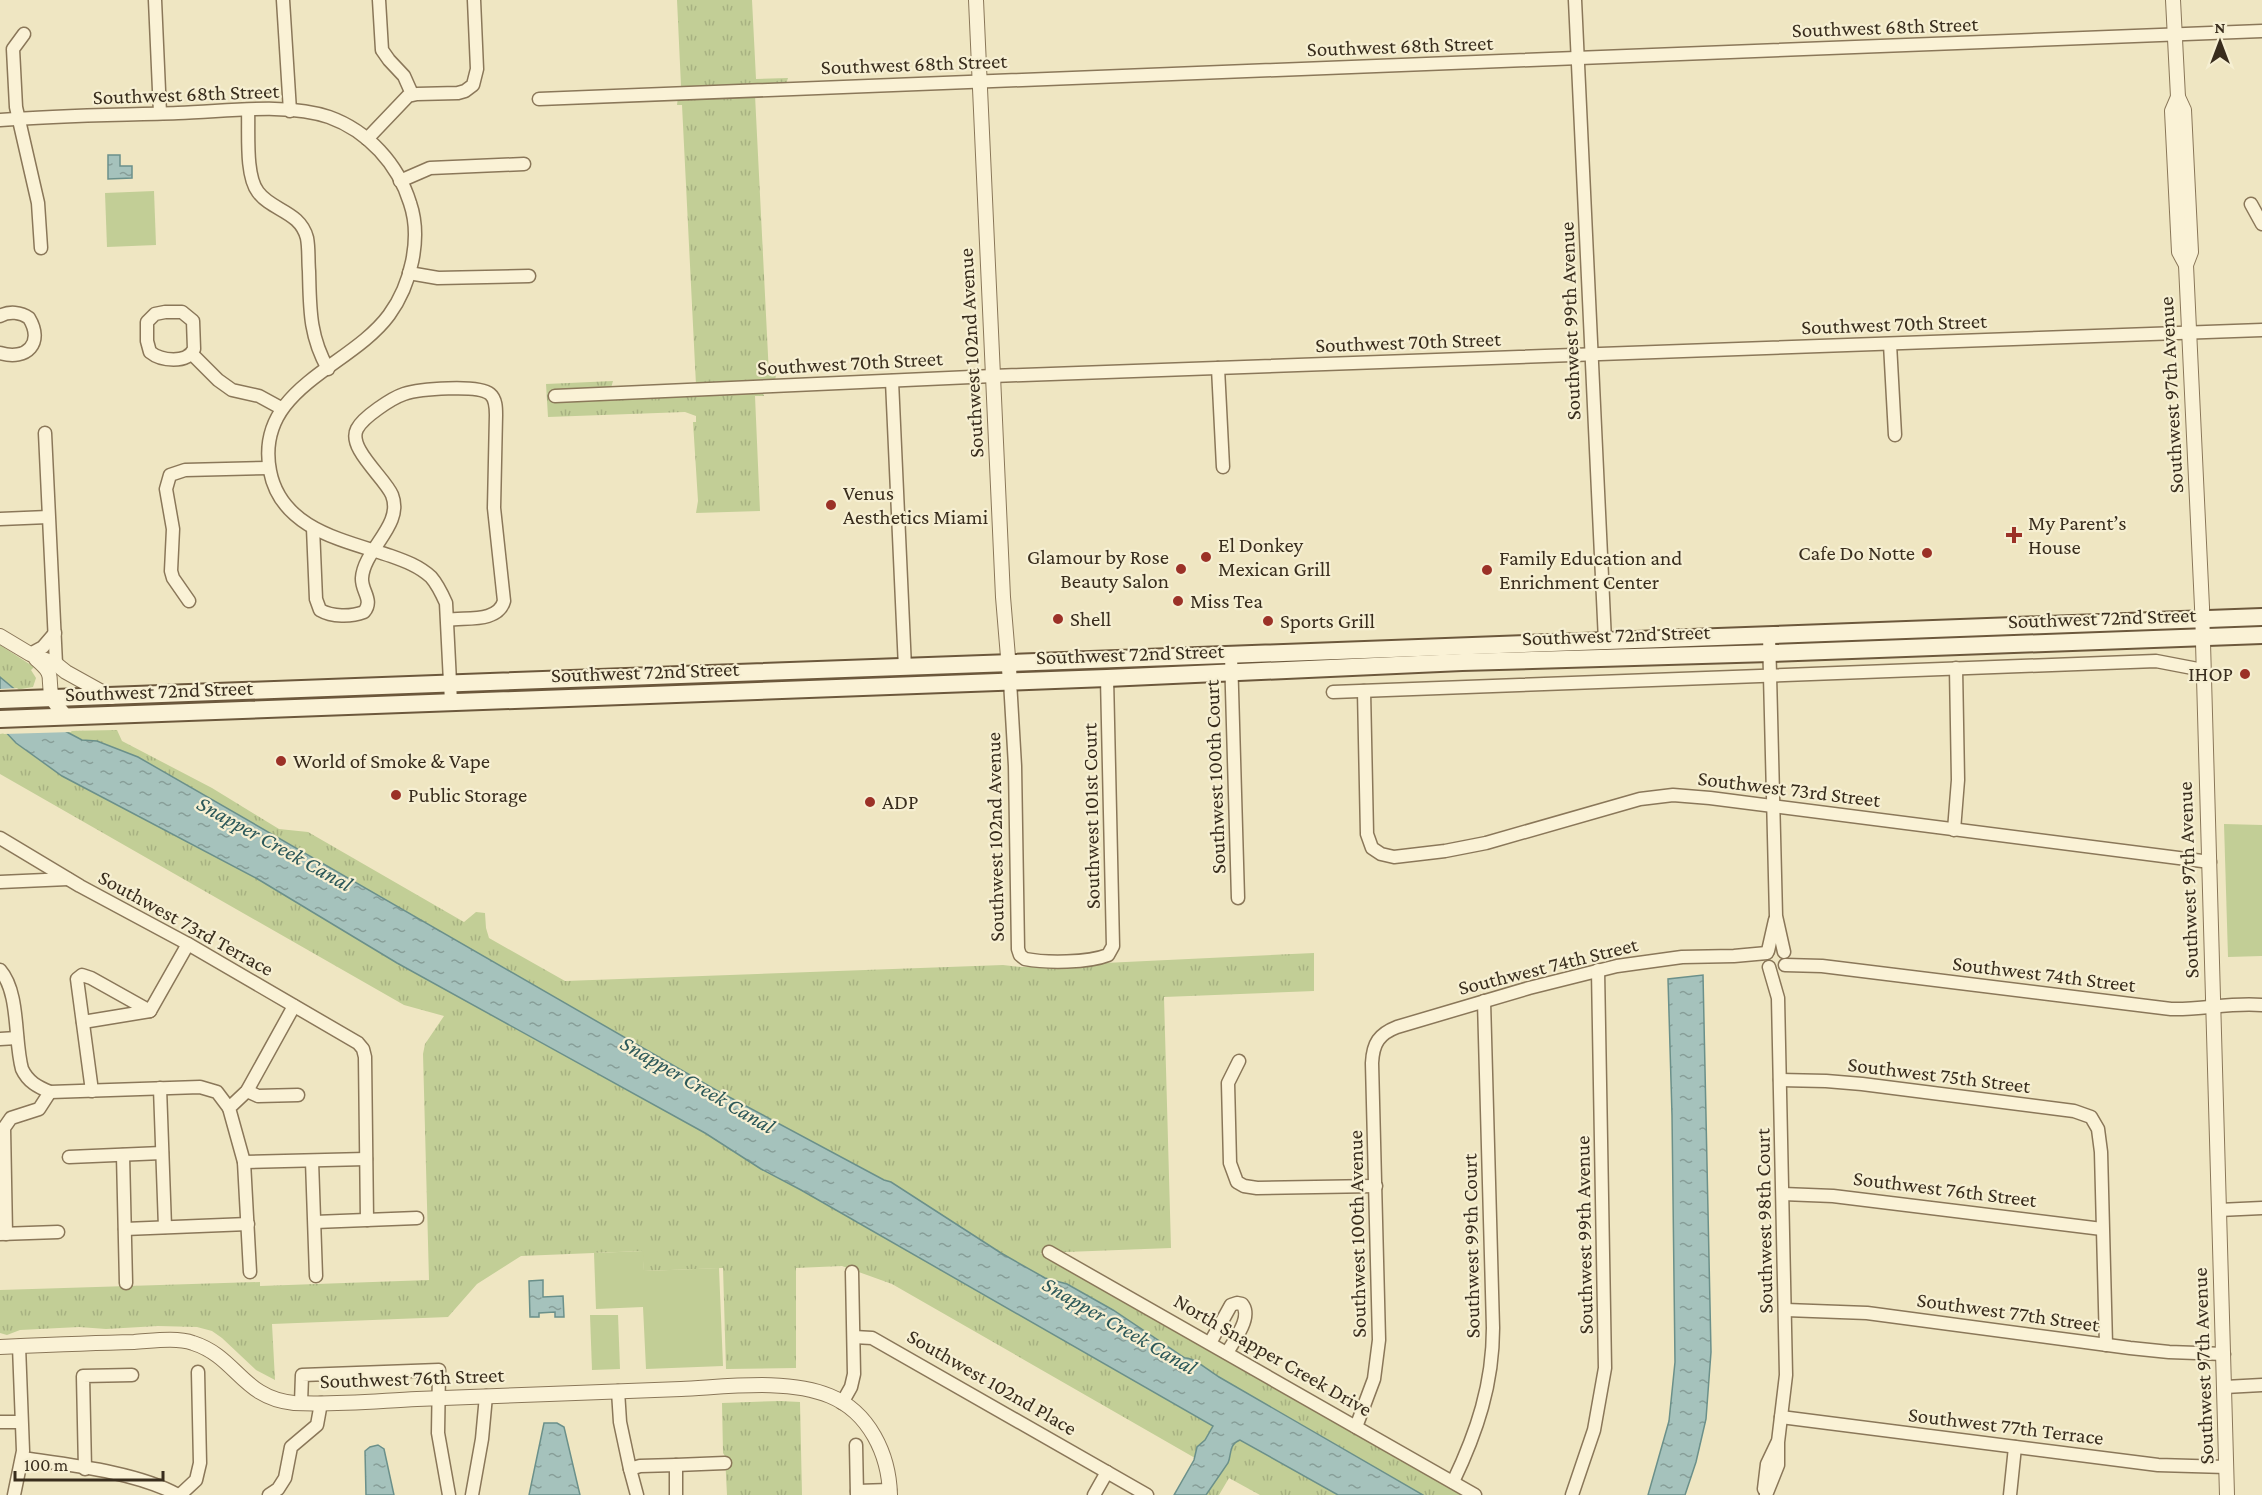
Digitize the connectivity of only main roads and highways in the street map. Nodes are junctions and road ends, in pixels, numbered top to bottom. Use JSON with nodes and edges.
{"nodes":[{"id":1,"x":2262,"y":617,"type":"edge"},
{"id":2,"x":1955,"y":628,"type":"junction"},
{"id":3,"x":2262,"y":635,"type":"edge"},
{"id":4,"x":1955,"y":645,"type":"junction"},
{"id":5,"x":1365,"y":650,"type":"junction"},
{"id":6,"x":1605,"y":650,"type":"junction"},
{"id":7,"x":1462,"y":654,"type":"junction"},
{"id":8,"x":1365,"y":667,"type":"junction"},
{"id":9,"x":756,"y":673,"type":"junction"},
{"id":10,"x":574,"y":680,"type":"junction"},
{"id":11,"x":286,"y":690,"type":"junction"},
{"id":12,"x":725,"y":692,"type":"junction"},
{"id":13,"x":179,"y":694,"type":"junction"},
{"id":14,"x":575,"y":697,"type":"junction"},
{"id":15,"x":0,"y":700,"type":"edge"},
{"id":16,"x":286,"y":708,"type":"junction"},
{"id":17,"x":181,"y":712,"type":"junction"},
{"id":18,"x":0,"y":719,"type":"edge"}],
"edges":[{"from":1,"to":2,"type":"main road","name":"Southwest 72nd Street"},
{"from":2,"to":4,"type":"main road"},
{"from":2,"to":6,"type":"main road","name":"Southwest 72nd Street"},
{"from":3,"to":4,"type":"main road","name":"Southwest 72nd Street"},
{"from":4,"to":6,"type":"main road","name":"Southwest 72nd Street"},
{"from":5,"to":7,"type":"main road","name":"Southwest 72nd Street"},
{"from":5,"to":8,"type":"main road"},
{"from":5,"to":9,"type":"main road","name":"Southwest 72nd Street"},
{"from":6,"to":7,"type":"main road","name":"Southwest 72nd Street"},
{"from":7,"to":8,"type":"main road","name":"Southwest 72nd Street"},
{"from":8,"to":12,"type":"main road","name":"Southwest 72nd Street"},
{"from":9,"to":10,"type":"main road","name":"Southwest 72nd Street"},
{"from":9,"to":12,"type":"main road"},
{"from":10,"to":11,"type":"main road","name":"Southwest 72nd Street"},
{"from":10,"to":14,"type":"main road"},
{"from":11,"to":13,"type":"main road","name":"Southwest 72nd Street"},
{"from":11,"to":16,"type":"main road"},
{"from":12,"to":14,"type":"main road","name":"Southwest 72nd Street"},
{"from":13,"to":15,"type":"main road","name":"Southwest 72nd Street"},
{"from":13,"to":17,"type":"main road"},
{"from":14,"to":16,"type":"main road","name":"Southwest 72nd Street"},
{"from":16,"to":17,"type":"main road","name":"Southwest 72nd Street"},
{"from":17,"to":18,"type":"main road","name":"Southwest 72nd Street"}]}
